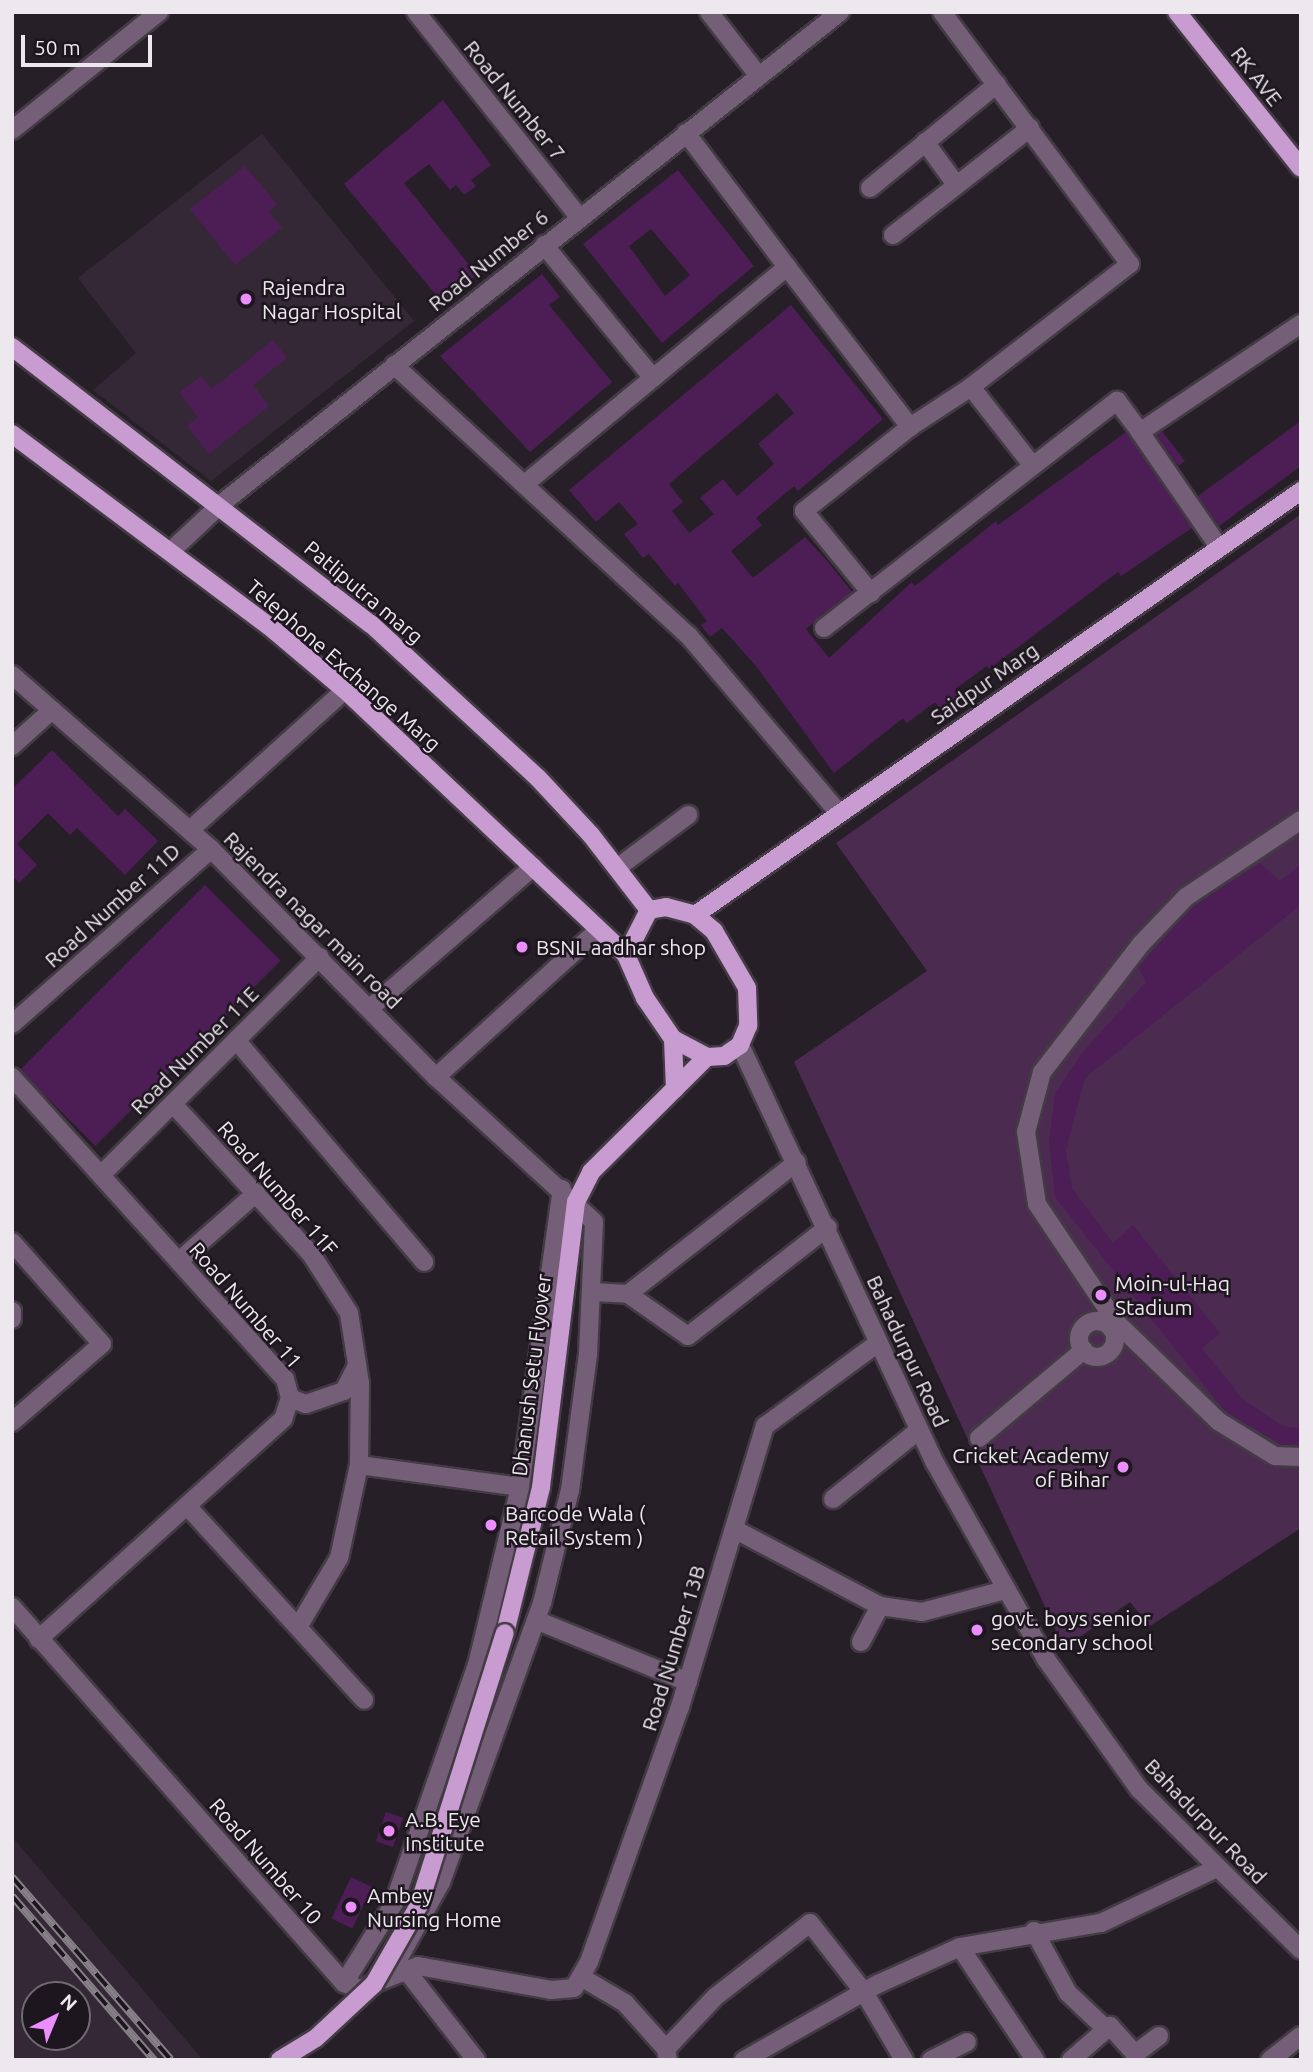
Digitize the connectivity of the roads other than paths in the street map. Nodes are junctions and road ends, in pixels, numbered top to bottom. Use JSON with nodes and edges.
{"nodes":[{"id":1,"x":159,"y":12,"type":"edge"},
{"id":2,"x":416,"y":12,"type":"edge"},
{"id":3,"x":709,"y":12,"type":"edge"},
{"id":4,"x":840,"y":12,"type":"edge"},
{"id":5,"x":942,"y":12,"type":"edge"},
{"id":6,"x":1177,"y":12,"type":"edge"},
{"id":7,"x":759,"y":76,"type":"junction"},
{"id":8,"x":997,"y":84,"type":"junction"},
{"id":9,"x":15,"y":123,"type":"edge"},
{"id":10,"x":1031,"y":128,"type":"junction"},
{"id":11,"x":686,"y":133,"type":"junction"},
{"id":12,"x":925,"y":142,"type":"junction"},
{"id":13,"x":1301,"y":168,"type":"edge"},
{"id":14,"x":955,"y":183,"type":"junction"},
{"id":15,"x":870,"y":188,"type":"dead end"},
{"id":16,"x":579,"y":217,"type":"junction"},
{"id":17,"x":893,"y":234,"type":"dead end"},
{"id":18,"x":544,"y":245,"type":"junction"},
{"id":19,"x":787,"y":267,"type":"junction"},
{"id":20,"x":1301,"y":324,"type":"edge"},
{"id":21,"x":12,"y":347,"type":"edge"},
{"id":22,"x":394,"y":365,"type":"junction"},
{"id":23,"x":653,"y":378,"type":"junction"},
{"id":24,"x":971,"y":387,"type":"junction"},
{"id":25,"x":910,"y":427,"type":"junction"},
{"id":26,"x":1140,"y":432,"type":"junction"},
{"id":27,"x":12,"y":434,"type":"edge"},
{"id":28,"x":1033,"y":466,"type":"junction"},
{"id":29,"x":526,"y":483,"type":"junction"},
{"id":30,"x":1301,"y":491,"type":"edge"},
{"id":31,"x":220,"y":504,"type":"junction"},
{"id":32,"x":1219,"y":547,"type":"junction"},
{"id":33,"x":171,"y":551,"type":"junction"},
{"id":34,"x":870,"y":593,"type":"junction"},
{"id":35,"x":824,"y":628,"type":"dead end"},
{"id":36,"x":12,"y":675,"type":"edge"},
{"id":37,"x":345,"y":690,"type":"junction"},
{"id":38,"x":52,"y":710,"type":"junction"},
{"id":39,"x":12,"y":746,"type":"edge"},
{"id":40,"x":839,"y":813,"type":"junction"},
{"id":41,"x":688,"y":815,"type":"dead end"},
{"id":42,"x":1301,"y":820,"type":"edge"},
{"id":43,"x":190,"y":830,"type":"junction"},
{"id":44,"x":211,"y":849,"type":"junction"},
{"id":45,"x":533,"y":867,"type":"junction"},
{"id":46,"x":617,"y":868,"type":"junction"},
{"id":47,"x":649,"y":910,"type":"junction"},
{"id":48,"x":695,"y":915,"type":"junction"},
{"id":49,"x":598,"y":930,"type":"junction"},
{"id":50,"x":626,"y":955,"type":"junction"},
{"id":51,"x":320,"y":957,"type":"junction"},
{"id":52,"x":370,"y":1009,"type":"junction"},
{"id":53,"x":12,"y":1024,"type":"edge"},
{"id":54,"x":673,"y":1039,"type":"junction"},
{"id":55,"x":236,"y":1040,"type":"junction"},
{"id":56,"x":740,"y":1045,"type":"junction"},
{"id":57,"x":707,"y":1057,"type":"junction"},
{"id":58,"x":12,"y":1077,"type":"edge"},
{"id":59,"x":436,"y":1077,"type":"junction"},
{"id":60,"x":675,"y":1089,"type":"junction"},
{"id":61,"x":173,"y":1104,"type":"junction"},
{"id":62,"x":797,"y":1162,"type":"junction"},
{"id":63,"x":101,"y":1175,"type":"junction"},
{"id":64,"x":562,"y":1189,"type":"junction"},
{"id":65,"x":256,"y":1193,"type":"junction"},
{"id":66,"x":574,"y":1208,"type":"junction"},
{"id":67,"x":828,"y":1227,"type":"junction"},
{"id":68,"x":12,"y":1242,"type":"edge"},
{"id":69,"x":178,"y":1261,"type":"junction"},
{"id":70,"x":424,"y":1262,"type":"dead end"},
{"id":71,"x":592,"y":1292,"type":"junction"},
{"id":72,"x":628,"y":1294,"type":"junction"},
{"id":73,"x":12,"y":1311,"type":"edge"},
{"id":74,"x":12,"y":1319,"type":"edge"},
{"id":75,"x":1113,"y":1324,"type":"junction"},
{"id":76,"x":878,"y":1343,"type":"junction"},
{"id":77,"x":357,"y":1365,"type":"junction"},
{"id":78,"x":290,"y":1398,"type":"junction"},
{"id":79,"x":12,"y":1422,"type":"edge"},
{"id":80,"x":919,"y":1430,"type":"junction"},
{"id":81,"x":979,"y":1438,"type":"dead end"},
{"id":82,"x":1301,"y":1457,"type":"edge"},
{"id":83,"x":359,"y":1465,"type":"junction"},
{"id":84,"x":520,"y":1487,"type":"junction"},
{"id":85,"x":833,"y":1499,"type":"dead end"},
{"id":86,"x":188,"y":1507,"type":"junction"},
{"id":87,"x":734,"y":1528,"type":"junction"},
{"id":88,"x":1005,"y":1590,"type":"junction"},
{"id":89,"x":880,"y":1606,"type":"junction"},
{"id":90,"x":12,"y":1607,"type":"edge"},
{"id":91,"x":536,"y":1620,"type":"junction"},
{"id":92,"x":298,"y":1627,"type":"junction"},
{"id":93,"x":39,"y":1639,"type":"junction"},
{"id":94,"x":861,"y":1642,"type":"dead end"},
{"id":95,"x":688,"y":1682,"type":"junction"},
{"id":96,"x":364,"y":1700,"type":"dead end"},
{"id":97,"x":1217,"y":1868,"type":"junction"},
{"id":98,"x":1034,"y":1931,"type":"junction"},
{"id":99,"x":960,"y":1947,"type":"junction"},
{"id":100,"x":1301,"y":1950,"type":"edge"},
{"id":101,"x":397,"y":1973,"type":"junction"},
{"id":102,"x":580,"y":1977,"type":"junction"},
{"id":103,"x":344,"y":1983,"type":"junction"},
{"id":104,"x":864,"y":1992,"type":"junction"},
{"id":105,"x":1106,"y":2029,"type":"junction"},
{"id":106,"x":1159,"y":2036,"type":"dead end"},
{"id":107,"x":1301,"y":2036,"type":"edge"},
{"id":108,"x":967,"y":2042,"type":"dead end"},
{"id":109,"x":667,"y":2054,"type":"edge"},
{"id":110,"x":280,"y":2060,"type":"edge"},
{"id":111,"x":476,"y":2060,"type":"edge"},
{"id":112,"x":744,"y":2060,"type":"edge"},
{"id":113,"x":904,"y":2060,"type":"edge"},
{"id":114,"x":931,"y":2060,"type":"edge"},
{"id":115,"x":1035,"y":2060,"type":"edge"},
{"id":116,"x":1071,"y":2060,"type":"edge"},
{"id":117,"x":1270,"y":2060,"type":"edge"}],
"edges":[{"from":1,"to":9,"type":"street"},
{"from":2,"to":16,"type":"street","name":"Road Number 7"},
{"from":3,"to":7,"type":"street"},
{"from":4,"to":7,"type":"street","name":"Road Number 6"},
{"from":5,"to":8,"type":"street"},
{"from":6,"to":13,"type":"main road","name":"RK AVE"},
{"from":7,"to":11,"type":"street","name":"Road Number 6"},
{"from":8,"to":10,"type":"street"},
{"from":8,"to":12,"type":"street"},
{"from":10,"to":14,"type":"street"},
{"from":10,"to":24,"type":"street"},
{"from":11,"to":16,"type":"street","name":"Road Number 6"},
{"from":11,"to":19,"type":"street"},
{"from":12,"to":14,"type":"street"},
{"from":12,"to":15,"type":"street"},
{"from":14,"to":17,"type":"street"},
{"from":16,"to":18,"type":"street","name":"Road Number 6"},
{"from":18,"to":22,"type":"street","name":"Road Number 6"},
{"from":18,"to":23,"type":"street"},
{"from":19,"to":23,"type":"street"},
{"from":19,"to":25,"type":"street"},
{"from":20,"to":26,"type":"street"},
{"from":21,"to":31,"type":"main road","name":"Patliputra marg"},
{"from":22,"to":29,"type":"street"},
{"from":22,"to":31,"type":"street","name":"Road Number 6"},
{"from":23,"to":29,"type":"street"},
{"from":24,"to":25,"type":"street"},
{"from":24,"to":28,"type":"street"},
{"from":25,"to":34,"type":"street"},
{"from":26,"to":28,"type":"street"},
{"from":26,"to":32,"type":"street"},
{"from":27,"to":33,"type":"main road","name":"Telephone Exchange Marg"},
{"from":28,"to":34,"type":"street"},
{"from":29,"to":40,"type":"street"},
{"from":30,"to":32,"type":"main road","name":"Saidpur Marg"},
{"from":31,"to":33,"type":"street","name":"Road Number 6"},
{"from":31,"to":46,"type":"main road","name":"Patliputra marg"},
{"from":32,"to":40,"type":"main road","name":"Saidpur Marg"},
{"from":33,"to":37,"type":"main road","name":"Telephone Exchange Marg"},
{"from":34,"to":35,"type":"street"},
{"from":36,"to":38,"type":"street","name":"Rajendra nagar main road"},
{"from":37,"to":43,"type":"street"},
{"from":37,"to":45,"type":"main road","name":"Telephone Exchange Marg"},
{"from":38,"to":39,"type":"street"},
{"from":38,"to":43,"type":"street","name":"Rajendra nagar main road"},
{"from":40,"to":48,"type":"main road","name":"Saidpur Marg"},
{"from":41,"to":46,"type":"street"},
{"from":42,"to":75,"type":"street"},
{"from":43,"to":44,"type":"street","name":"Rajendra nagar main road"},
{"from":44,"to":51,"type":"street","name":"Rajendra nagar main road"},
{"from":44,"to":53,"type":"street","name":"Road Number 11D"},
{"from":45,"to":49,"type":"main road","name":"Telephone Exchange Marg"},
{"from":45,"to":52,"type":"street"},
{"from":46,"to":47,"type":"main road","name":"Patliputra marg"},
{"from":47,"to":48,"type":"main road"},
{"from":47,"to":50,"type":"main road"},
{"from":48,"to":56,"type":"main road"},
{"from":49,"to":50,"type":"main road","name":"Telephone Exchange Marg"},
{"from":49,"to":59,"type":"street"},
{"from":50,"to":54,"type":"main road"},
{"from":51,"to":52,"type":"street","name":"Rajendra nagar main road"},
{"from":51,"to":55,"type":"street","name":"Road Number 11E"},
{"from":52,"to":59,"type":"street","name":"Rajendra nagar main road"},
{"from":54,"to":57,"type":"main road"},
{"from":54,"to":60,"type":"main road"},
{"from":55,"to":61,"type":"street","name":"Road Number 11E"},
{"from":55,"to":70,"type":"street"},
{"from":56,"to":57,"type":"main road"},
{"from":56,"to":62,"type":"street","name":"Bahadurpur Road"},
{"from":57,"to":60,"type":"main road"},
{"from":58,"to":63,"type":"street","name":"Road Number 11"},
{"from":59,"to":64,"type":"street","name":"Rajendra nagar main road"},
{"from":60,"to":66,"type":"main road"},
{"from":61,"to":63,"type":"street","name":"Road Number 11E"},
{"from":61,"to":65,"type":"street","name":"Road Number 11F"},
{"from":62,"to":67,"type":"street","name":"Bahadurpur Road"},
{"from":62,"to":72,"type":"street"},
{"from":63,"to":69,"type":"street","name":"Road Number 11"},
{"from":64,"to":66,"type":"street","name":"Rajendra nagar main road"},
{"from":64,"to":84,"type":"street"},
{"from":65,"to":69,"type":"street"},
{"from":65,"to":77,"type":"street","name":"Road Number 11F"},
{"from":66,"to":71,"type":"street","name":"Rajendra nagar main road"},
{"from":66,"to":110,"type":"main road","name":"Dhanush Setu Flyover","bridge":true},
{"from":67,"to":72,"type":"street"},
{"from":67,"to":76,"type":"street","name":"Bahadurpur Road"},
{"from":68,"to":79,"type":"street"},
{"from":69,"to":78,"type":"street","name":"Road Number 11"},
{"from":71,"to":72,"type":"street"},
{"from":71,"to":91,"type":"street","name":"Rajendra nagar main road"},
{"from":73,"to":74,"type":"street"},
{"from":75,"to":81,"type":"street"},
{"from":75,"to":82,"type":"street"},
{"from":76,"to":80,"type":"street","name":"Bahadurpur Road"},
{"from":76,"to":87,"type":"street","name":"Road Number 13B"},
{"from":77,"to":78,"type":"street"},
{"from":77,"to":83,"type":"street","name":"Road Number 11F"},
{"from":78,"to":86,"type":"street","name":"Road Number 11"},
{"from":80,"to":85,"type":"street"},
{"from":80,"to":88,"type":"street","name":"Bahadurpur Road"},
{"from":83,"to":84,"type":"street"},
{"from":83,"to":92,"type":"street","name":"Road Number 11F"},
{"from":84,"to":103,"type":"street"},
{"from":86,"to":92,"type":"street"},
{"from":86,"to":93,"type":"street","name":"Road Number 11"},
{"from":87,"to":89,"type":"street"},
{"from":87,"to":95,"type":"street","name":"Road Number 13B"},
{"from":88,"to":89,"type":"street"},
{"from":88,"to":97,"type":"street","name":"Bahadurpur Road"},
{"from":89,"to":94,"type":"street"},
{"from":90,"to":93,"type":"street","name":"Road Number 10"},
{"from":91,"to":95,"type":"street"},
{"from":91,"to":101,"type":"street","name":"Rajendra nagar main road"},
{"from":92,"to":96,"type":"street"},
{"from":93,"to":103,"type":"street","name":"Road Number 10"},
{"from":95,"to":102,"type":"street","name":"Road Number 13B"},
{"from":97,"to":98,"type":"street"},
{"from":97,"to":100,"type":"street","name":"Bahadurpur Road"},
{"from":98,"to":99,"type":"street"},
{"from":98,"to":105,"type":"street"},
{"from":99,"to":104,"type":"street"},
{"from":99,"to":115,"type":"street"},
{"from":101,"to":102,"type":"street"},
{"from":101,"to":103,"type":"street"},
{"from":101,"to":111,"type":"street"},
{"from":102,"to":109,"type":"street"},
{"from":104,"to":109,"type":"street"},
{"from":104,"to":112,"type":"street"},
{"from":104,"to":113,"type":"street"},
{"from":105,"to":106,"type":"street"},
{"from":105,"to":116,"type":"street"},
{"from":107,"to":117,"type":"street"},
{"from":108,"to":114,"type":"street"}]}
